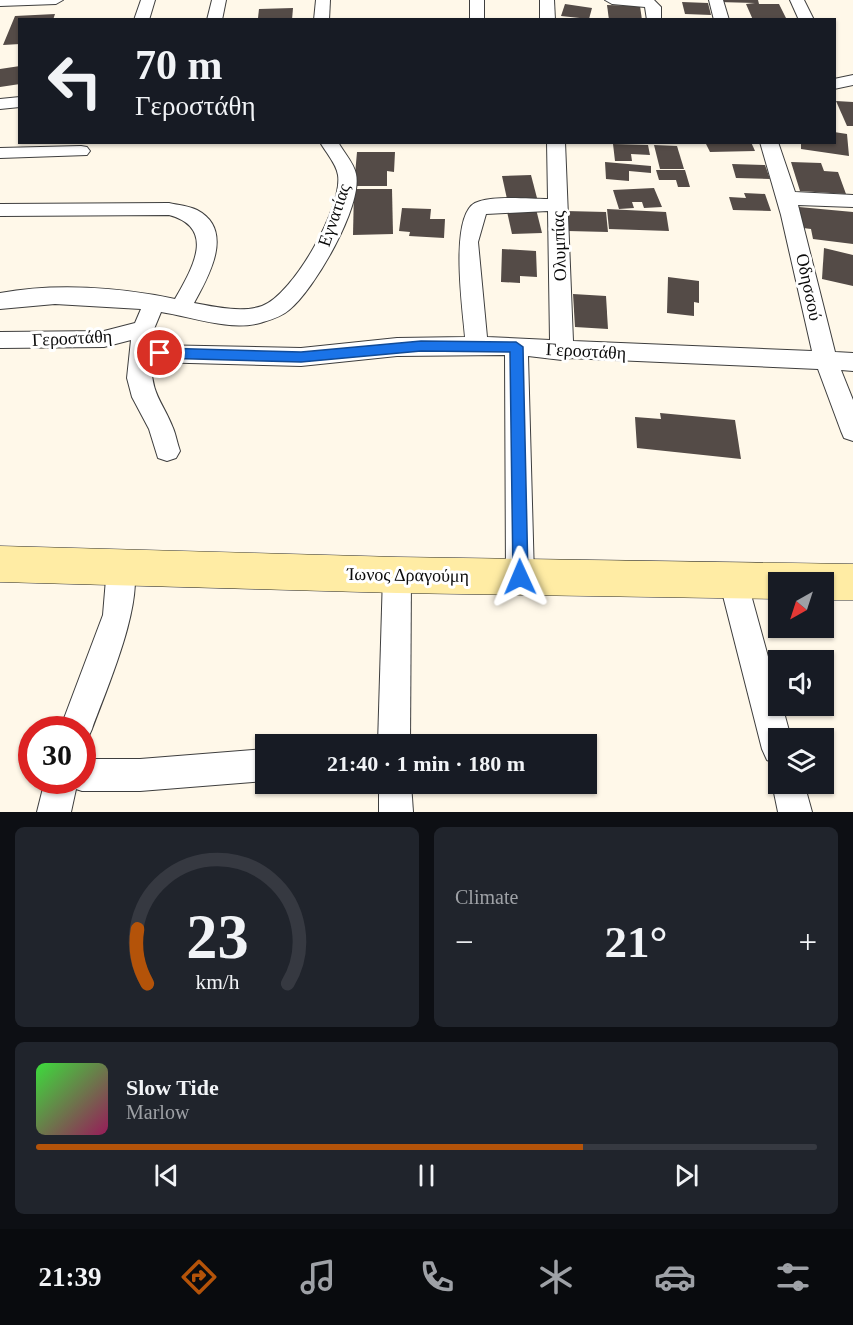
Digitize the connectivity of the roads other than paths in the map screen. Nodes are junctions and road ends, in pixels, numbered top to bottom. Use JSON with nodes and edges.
{"nodes":[{"id":1,"x":56,"y":0,"type":"edge"},
{"id":2,"x":148,"y":0,"type":"edge"},
{"id":3,"x":219,"y":0,"type":"edge"},
{"id":4,"x":323,"y":0,"type":"edge"},
{"id":5,"x":477,"y":0,"type":"edge"},
{"id":6,"x":547,"y":0,"type":"edge"},
{"id":7,"x":612,"y":0,"type":"edge"},
{"id":8,"x":716,"y":0,"type":"edge"},
{"id":9,"x":797,"y":0,"type":"edge"},
{"id":10,"x":0,"y":2,"type":"edge"},
{"id":11,"x":142,"y":18,"type":"edge"},
{"id":12,"x":214,"y":18,"type":"edge"},
{"id":13,"x":321,"y":18,"type":"edge"},
{"id":14,"x":477,"y":18,"type":"edge"},
{"id":15,"x":548,"y":18,"type":"edge"},
{"id":16,"x":654,"y":18,"type":"edge"},
{"id":17,"x":721,"y":18,"type":"edge"},
{"id":18,"x":806,"y":18,"type":"edge"},
{"id":19,"x":853,"y":80,"type":"edge"},
{"id":20,"x":836,"y":84,"type":"edge"},
{"id":21,"x":18,"y":102,"type":"edge"},
{"id":22,"x":0,"y":104,"type":"edge"},
{"id":23,"x":330,"y":144,"type":"edge"},
{"id":24,"x":556,"y":144,"type":"edge"},
{"id":25,"x":770,"y":144,"type":"edge"},
{"id":26,"x":81,"y":151,"type":"dead end"},
{"id":27,"x":0,"y":153,"type":"edge"},
{"id":28,"x":788,"y":198,"type":"junction"},
{"id":29,"x":853,"y":201,"type":"edge"},
{"id":30,"x":558,"y":205,"type":"junction"},
{"id":31,"x":0,"y":210,"type":"edge"},
{"id":32,"x":0,"y":301,"type":"edge"},
{"id":33,"x":154,"y":303,"type":"junction"},
{"id":34,"x":180,"y":308,"type":"junction"},
{"id":35,"x":143,"y":329,"type":"junction"},
{"id":36,"x":0,"y":340,"type":"edge"},
{"id":37,"x":477,"y":345,"type":"junction"},
{"id":38,"x":516,"y":347,"type":"junction"},
{"id":39,"x":562,"y":351,"type":"junction"},
{"id":40,"x":140,"y":353,"type":"junction"},
{"id":41,"x":827,"y":361,"type":"junction"},
{"id":42,"x":853,"y":362,"type":"edge"},
{"id":43,"x":853,"y":431,"type":"edge"},
{"id":44,"x":167,"y":451,"type":"dead end"},
{"id":45,"x":0,"y":564,"type":"edge"},
{"id":46,"x":122,"y":567,"type":"junction"},
{"id":47,"x":397,"y":575,"type":"junction"},
{"id":48,"x":520,"y":577,"type":"junction"},
{"id":49,"x":733,"y":580,"type":"junction"},
{"id":50,"x":853,"y":582,"type":"edge"},
{"id":51,"x":81,"y":716,"type":"edge"},
{"id":52,"x":772,"y":728,"type":"edge"},
{"id":53,"x":394,"y":734,"type":"edge"},
{"id":54,"x":255,"y":766,"type":"edge"},
{"id":55,"x":96,"y":775,"type":"edge"},
{"id":56,"x":58,"y":794,"type":"edge"},
{"id":57,"x":395,"y":794,"type":"edge"},
{"id":58,"x":791,"y":794,"type":"edge"},
{"id":59,"x":54,"y":812,"type":"edge"},
{"id":60,"x":396,"y":812,"type":"edge"},
{"id":61,"x":795,"y":812,"type":"edge"}],
"edges":[{"from":1,"to":10,"type":"street"},
{"from":2,"to":11,"type":"street"},
{"from":3,"to":12,"type":"street"},
{"from":4,"to":13,"type":"street"},
{"from":5,"to":14,"type":"street"},
{"from":6,"to":15,"type":"street"},
{"from":7,"to":16,"type":"street"},
{"from":8,"to":17,"type":"street"},
{"from":9,"to":18,"type":"street"},
{"from":19,"to":20,"type":"street"},
{"from":21,"to":22,"type":"street"},
{"from":23,"to":34,"type":"street","name":"Εγνατίας"},
{"from":24,"to":30,"type":"street","name":"Ολυμπίας"},
{"from":25,"to":28,"type":"street","name":"Οδησσού"},
{"from":26,"to":27,"type":"street"},
{"from":28,"to":29,"type":"street"},
{"from":28,"to":41,"type":"street","name":"Οδησσού"},
{"from":30,"to":37,"type":"street"},
{"from":30,"to":39,"type":"street","name":"Ολυμπίας"},
{"from":31,"to":34,"type":"street"},
{"from":32,"to":33,"type":"street"},
{"from":33,"to":34,"type":"street"},
{"from":33,"to":35,"type":"street"},
{"from":35,"to":36,"type":"street","name":"Γεροστάθη"},
{"from":35,"to":40,"type":"street"},
{"from":37,"to":38,"type":"street","name":"Γεροστάθη"},
{"from":37,"to":40,"type":"street","name":"Γεροστάθη"},
{"from":38,"to":39,"type":"street","name":"Γεροστάθη"},
{"from":38,"to":48,"type":"street"},
{"from":39,"to":41,"type":"street","name":"Γεροστάθη"},
{"from":40,"to":44,"type":"street"},
{"from":41,"to":42,"type":"street","name":"Γεροστάθη"},
{"from":41,"to":43,"type":"street","name":"Οδησσού"},
{"from":45,"to":46,"type":"main road","name":"Ίωνος Δραγούμη"},
{"from":46,"to":47,"type":"main road","name":"Ίωνος Δραγούμη"},
{"from":46,"to":51,"type":"street"},
{"from":47,"to":48,"type":"main road","name":"Ίωνος Δραγούμη"},
{"from":47,"to":53,"type":"street"},
{"from":48,"to":49,"type":"main road","name":"Ίωνος Δραγούμη"},
{"from":49,"to":50,"type":"main road","name":"Ίωνος Δραγούμη"},
{"from":49,"to":52,"type":"street"},
{"from":54,"to":55,"type":"street"},
{"from":56,"to":59,"type":"street"},
{"from":57,"to":60,"type":"street"},
{"from":58,"to":61,"type":"street"}]}
